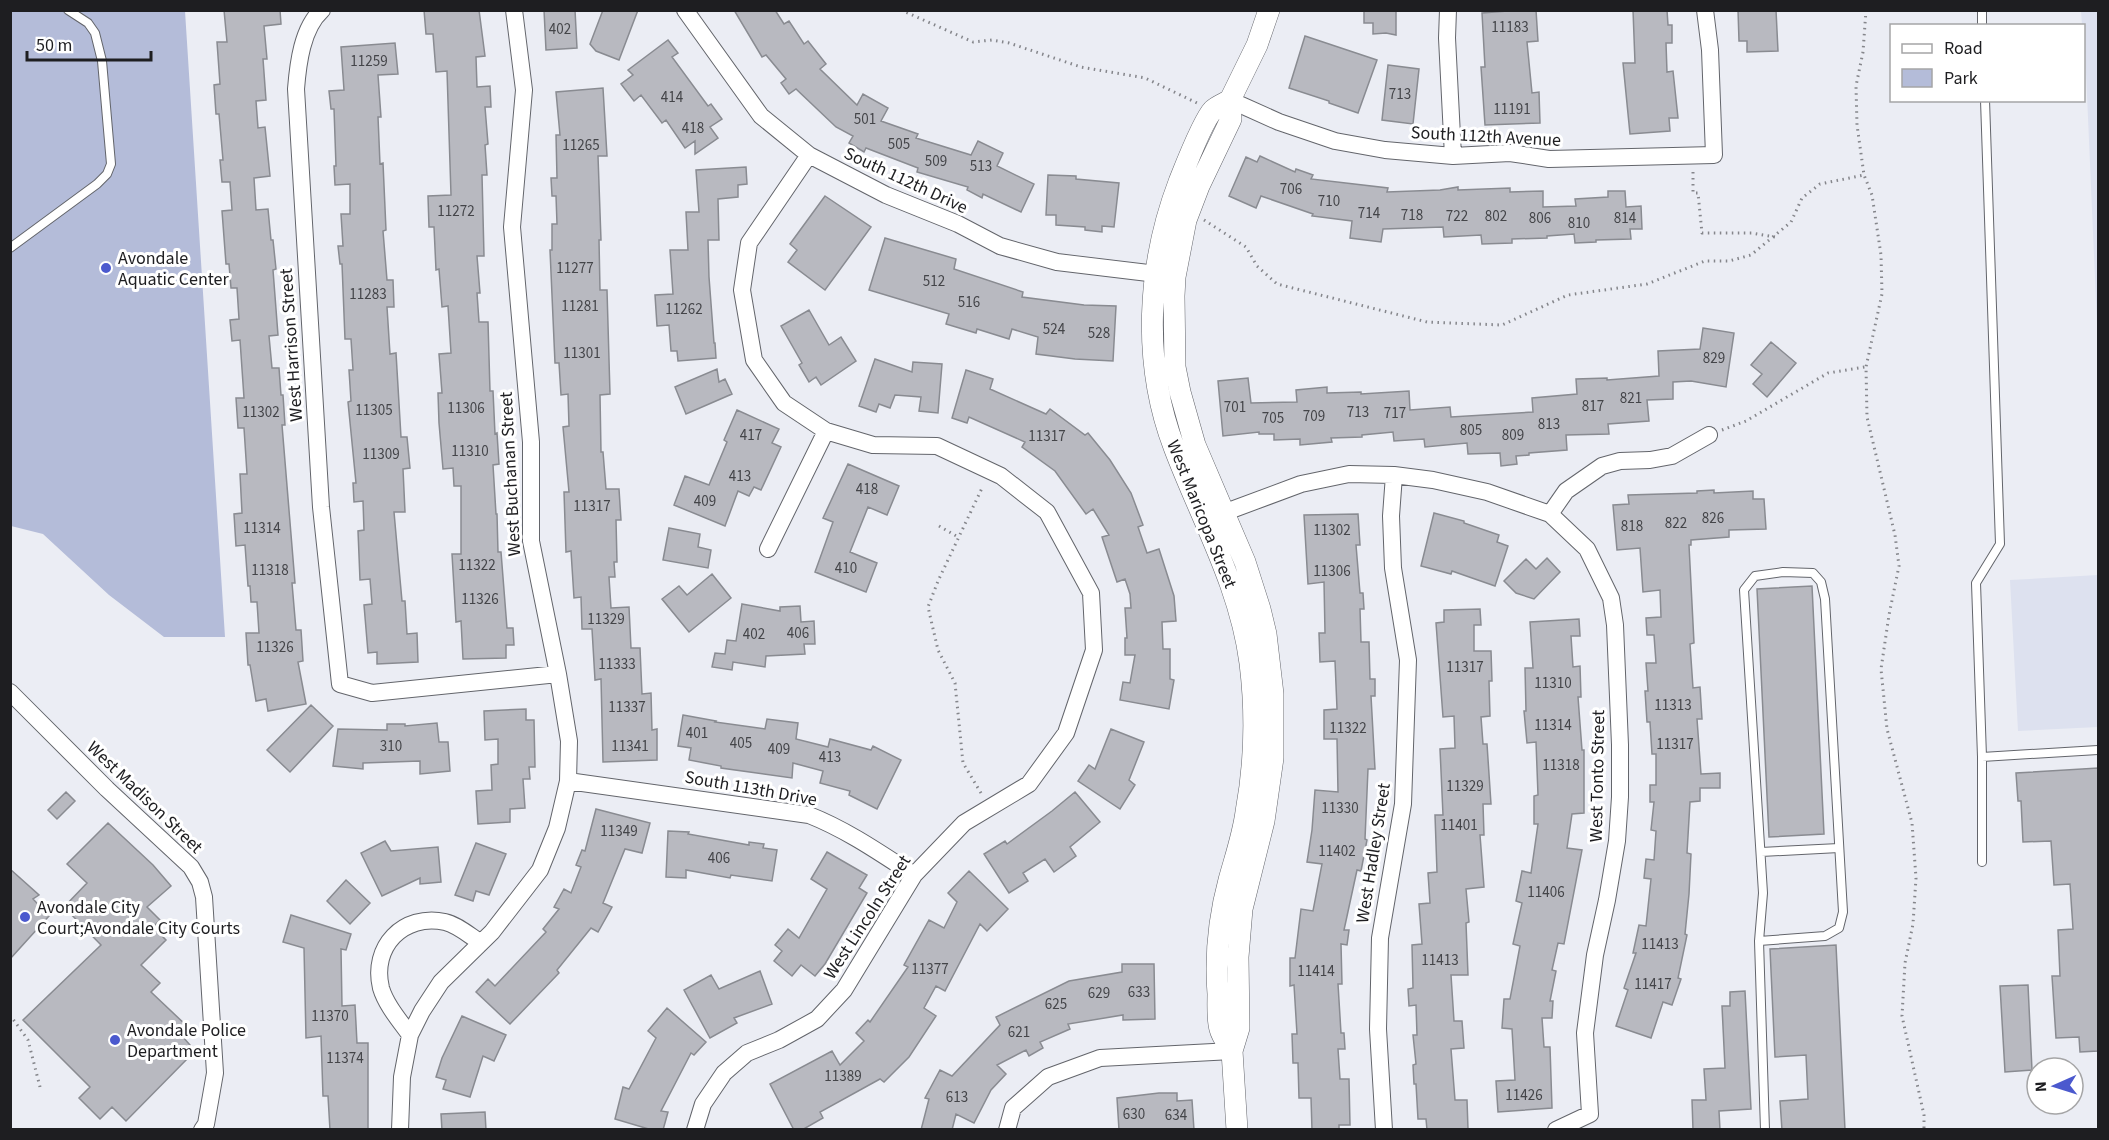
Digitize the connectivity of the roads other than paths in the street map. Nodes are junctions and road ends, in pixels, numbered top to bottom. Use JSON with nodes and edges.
{"nodes":[{"id":1,"x":68,"y":10,"type":"edge"},
{"id":2,"x":322,"y":10,"type":"edge"},
{"id":3,"x":514,"y":10,"type":"edge"},
{"id":4,"x":685,"y":10,"type":"edge"},
{"id":5,"x":1269,"y":10,"type":"edge"},
{"id":6,"x":1448,"y":10,"type":"edge"},
{"id":7,"x":1705,"y":10,"type":"edge"},
{"id":8,"x":1985,"y":102,"type":"edge"},
{"id":9,"x":1221,"y":105,"type":"junction"},
{"id":10,"x":809,"y":155,"type":"junction"},
{"id":11,"x":1453,"y":156,"type":"junction"},
{"id":12,"x":10,"y":248,"type":"edge"},
{"id":13,"x":1165,"y":275,"type":"junction"},
{"id":14,"x":826,"y":431,"type":"junction"},
{"id":15,"x":1709,"y":435,"type":"road end"},
{"id":16,"x":1394,"y":475,"type":"junction"},
{"id":17,"x":1550,"y":514,"type":"junction"},
{"id":18,"x":1214,"y":516,"type":"junction"},
{"id":19,"x":768,"y":549,"type":"dead end"},
{"id":20,"x":558,"y":674,"type":"junction"},
{"id":21,"x":10,"y":692,"type":"edge"},
{"id":22,"x":2098,"y":750,"type":"edge"},
{"id":23,"x":1982,"y":757,"type":"junction"},
{"id":24,"x":568,"y":781,"type":"junction"},
{"id":25,"x":1839,"y":848,"type":"junction"},
{"id":26,"x":1761,"y":852,"type":"junction"},
{"id":27,"x":1983,"y":862,"type":"dead end"},
{"id":28,"x":914,"y":875,"type":"junction"},
{"id":29,"x":1759,"y":941,"type":"junction"},
{"id":30,"x":481,"y":943,"type":"junction"},
{"id":31,"x":410,"y":1035,"type":"junction"},
{"id":32,"x":1232,"y":1051,"type":"junction"},
{"id":33,"x":202,"y":1130,"type":"edge"},
{"id":34,"x":399,"y":1130,"type":"edge"},
{"id":35,"x":695,"y":1130,"type":"edge"},
{"id":36,"x":1007,"y":1130,"type":"edge"},
{"id":37,"x":1237,"y":1130,"type":"edge"},
{"id":38,"x":1384,"y":1130,"type":"edge"},
{"id":39,"x":1556,"y":1130,"type":"edge"},
{"id":40,"x":1765,"y":1130,"type":"edge"}],
"edges":[{"from":1,"to":12,"type":"lane"},
{"from":2,"to":20,"type":"street","name":"West Harrison Street"},
{"from":3,"to":20,"type":"street","name":"West Buchanan Street"},
{"from":4,"to":10,"type":"street","name":"South 112th Drive"},
{"from":5,"to":9,"type":"street","name":"West Maricopa Street"},
{"from":6,"to":11,"type":"street"},
{"from":7,"to":11,"type":"street","name":"South 112th Avenue"},
{"from":8,"to":23,"type":"lane"},
{"from":9,"to":11,"type":"street","name":"South 112th Avenue"},
{"from":9,"to":13,"type":"street","name":"West Maricopa Street"},
{"from":9,"to":13,"type":"street","name":"West Maricopa Street"},
{"from":10,"to":13,"type":"street","name":"South 112th Drive"},
{"from":10,"to":14,"type":"street","name":"West Lincoln Street"},
{"from":13,"to":18,"type":"street","name":"West Maricopa Street"},
{"from":14,"to":19,"type":"street"},
{"from":14,"to":28,"type":"street","name":"West Lincoln Street"},
{"from":15,"to":17,"type":"street"},
{"from":16,"to":17,"type":"street"},
{"from":16,"to":18,"type":"street"},
{"from":16,"to":38,"type":"street","name":"West Hadley Street"},
{"from":17,"to":39,"type":"street","name":"West Tonto Street"},
{"from":18,"to":32,"type":"street","name":"West Maricopa Street"},
{"from":20,"to":24,"type":"street","name":"West Buchanan Street"},
{"from":21,"to":33,"type":"street","name":"West Madison Street"},
{"from":22,"to":23,"type":"lane"},
{"from":23,"to":27,"type":"lane"},
{"from":24,"to":28,"type":"street","name":"South 113th Drive"},
{"from":24,"to":30,"type":"street","name":"West Buchanan Street"},
{"from":25,"to":26,"type":"lane"},
{"from":25,"to":26,"type":"lane"},
{"from":25,"to":29,"type":"lane"},
{"from":26,"to":29,"type":"lane"},
{"from":28,"to":35,"type":"street","name":"West Lincoln Street"},
{"from":29,"to":40,"type":"lane"},
{"from":30,"to":31,"type":"street","name":"West Buchanan Street"},
{"from":30,"to":31,"type":"street"},
{"from":31,"to":34,"type":"street","name":"West Buchanan Street"},
{"from":32,"to":36,"type":"street"},
{"from":32,"to":37,"type":"street","name":"West Maricopa Street"}]}
